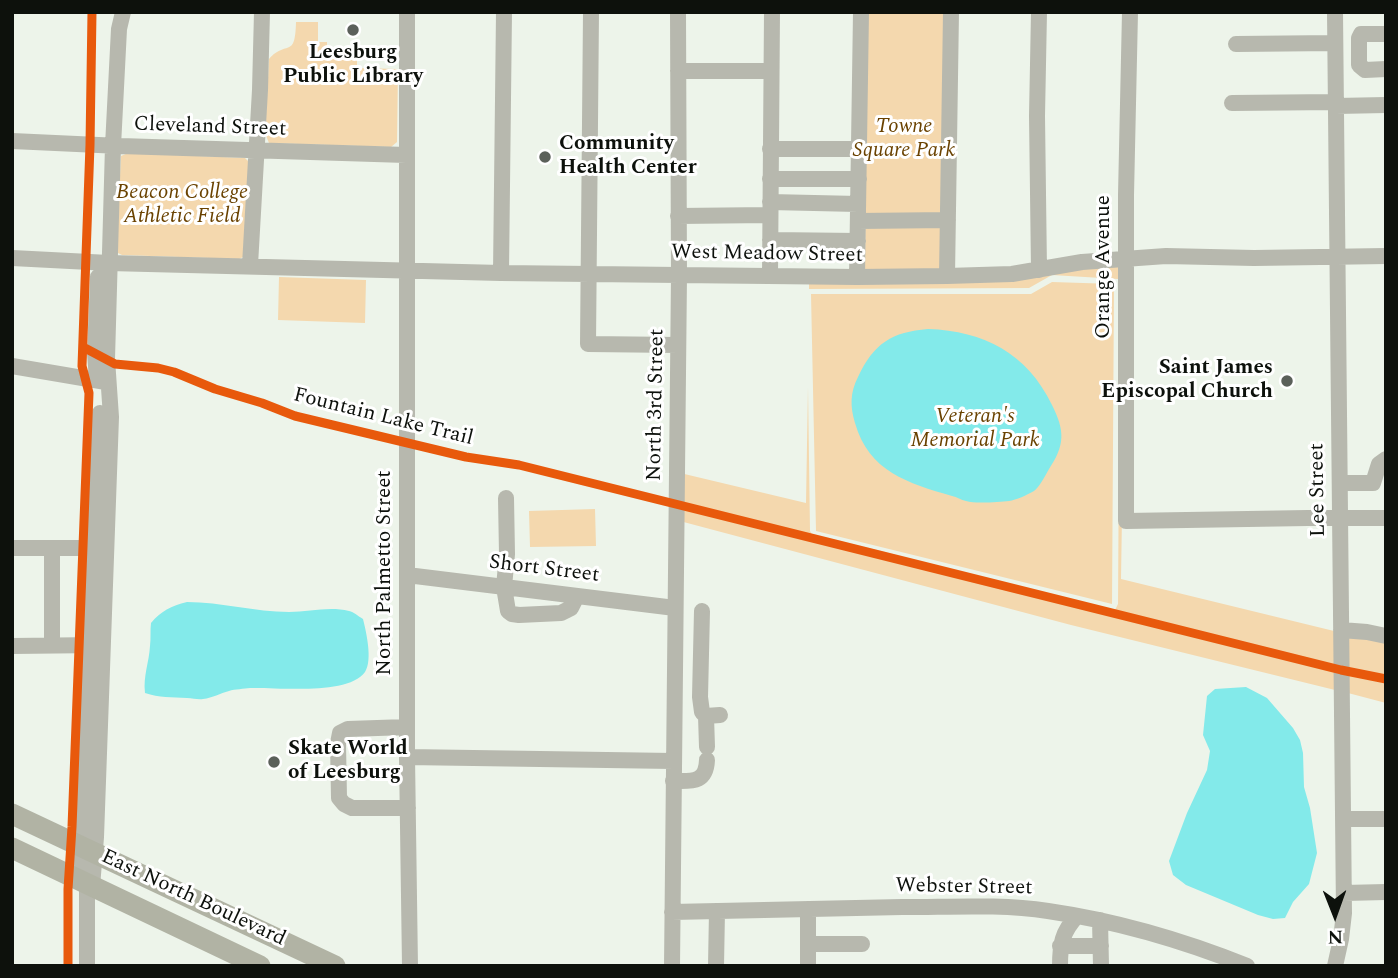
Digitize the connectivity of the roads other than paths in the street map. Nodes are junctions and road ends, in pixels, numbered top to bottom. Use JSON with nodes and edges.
{"nodes":[{"id":1,"x":111,"y":12,"type":"edge"},
{"id":2,"x":123,"y":12,"type":"edge"},
{"id":3,"x":262,"y":12,"type":"edge"},
{"id":4,"x":407,"y":12,"type":"edge"},
{"id":5,"x":504,"y":12,"type":"edge"},
{"id":6,"x":591,"y":12,"type":"edge"},
{"id":7,"x":678,"y":12,"type":"edge"},
{"id":8,"x":772,"y":12,"type":"edge"},
{"id":9,"x":862,"y":12,"type":"edge"},
{"id":10,"x":951,"y":12,"type":"edge"},
{"id":11,"x":1039,"y":12,"type":"edge"},
{"id":12,"x":1130,"y":12,"type":"edge"},
{"id":13,"x":1335,"y":12,"type":"edge"},
{"id":14,"x":1386,"y":34,"type":"edge"},
{"id":15,"x":1335,"y":43,"type":"junction"},
{"id":16,"x":1236,"y":44,"type":"dead end"},
{"id":17,"x":1386,"y":69,"type":"edge"},
{"id":18,"x":678,"y":71,"type":"junction"},
{"id":19,"x":771,"y":71,"type":"junction"},
{"id":20,"x":1232,"y":103,"type":"dead end"},
{"id":21,"x":1336,"y":104,"type":"junction"},
{"id":22,"x":1386,"y":105,"type":"edge"},
{"id":23,"x":12,"y":141,"type":"edge"},
{"id":24,"x":107,"y":146,"type":"junction"},
{"id":25,"x":770,"y":149,"type":"junction"},
{"id":26,"x":859,"y":149,"type":"junction"},
{"id":27,"x":257,"y":151,"type":"junction"},
{"id":28,"x":406,"y":155,"type":"junction"},
{"id":29,"x":770,"y":179,"type":"junction"},
{"id":30,"x":859,"y":180,"type":"junction"},
{"id":31,"x":858,"y":204,"type":"junction"},
{"id":32,"x":770,"y":208,"type":"junction"},
{"id":33,"x":678,"y":216,"type":"junction"},
{"id":34,"x":948,"y":220,"type":"junction"},
{"id":35,"x":858,"y":221,"type":"junction"},
{"id":36,"x":770,"y":240,"type":"junction"},
{"id":37,"x":858,"y":241,"type":"junction"},
{"id":38,"x":1337,"y":256,"type":"junction"},
{"id":39,"x":1386,"y":256,"type":"edge"},
{"id":40,"x":12,"y":258,"type":"edge"},
{"id":41,"x":1126,"y":258,"type":"junction"},
{"id":42,"x":104,"y":262,"type":"junction"},
{"id":43,"x":250,"y":265,"type":"junction"},
{"id":44,"x":406,"y":270,"type":"junction"},
{"id":45,"x":1039,"y":270,"type":"junction"},
{"id":46,"x":501,"y":273,"type":"junction"},
{"id":47,"x":587,"y":274,"type":"junction"},
{"id":48,"x":679,"y":275,"type":"junction"},
{"id":49,"x":770,"y":276,"type":"junction"},
{"id":50,"x":947,"y":276,"type":"junction"},
{"id":51,"x":857,"y":277,"type":"junction"},
{"id":52,"x":678,"y":345,"type":"junction"},
{"id":53,"x":12,"y":366,"type":"edge"},
{"id":54,"x":103,"y":382,"type":"junction"},
{"id":55,"x":1386,"y":459,"type":"edge"},
{"id":56,"x":1340,"y":483,"type":"junction"},
{"id":57,"x":1379,"y":483,"type":"edge"},
{"id":58,"x":506,"y":498,"type":"dead end"},
{"id":59,"x":1340,"y":518,"type":"junction"},
{"id":60,"x":1386,"y":519,"type":"edge"},
{"id":61,"x":12,"y":548,"type":"edge"},
{"id":62,"x":52,"y":548,"type":"junction"},
{"id":63,"x":100,"y":548,"type":"junction"},
{"id":64,"x":407,"y":575,"type":"junction"},
{"id":65,"x":504,"y":587,"type":"junction"},
{"id":66,"x":577,"y":596,"type":"junction"},
{"id":67,"x":675,"y":608,"type":"junction"},
{"id":68,"x":702,"y":611,"type":"dead end"},
{"id":69,"x":1341,"y":630,"type":"junction"},
{"id":70,"x":1386,"y":636,"type":"edge"},
{"id":71,"x":12,"y":638,"type":"edge"},
{"id":72,"x":52,"y":642,"type":"junction"},
{"id":73,"x":97,"y":645,"type":"junction"},
{"id":74,"x":12,"y":646,"type":"edge"},
{"id":75,"x":407,"y":727,"type":"junction"},
{"id":76,"x":407,"y":758,"type":"junction"},
{"id":77,"x":673,"y":761,"type":"junction"},
{"id":78,"x":673,"y":781,"type":"junction"},
{"id":79,"x":408,"y":808,"type":"junction"},
{"id":80,"x":12,"y":814,"type":"edge"},
{"id":81,"x":1343,"y":819,"type":"junction"},
{"id":82,"x":1386,"y":819,"type":"edge"},
{"id":83,"x":12,"y":848,"type":"edge"},
{"id":84,"x":89,"y":850,"type":"junction"},
{"id":85,"x":87,"y":884,"type":"junction"},
{"id":86,"x":1386,"y":892,"type":"edge"},
{"id":87,"x":1344,"y":893,"type":"junction"},
{"id":88,"x":808,"y":909,"type":"junction"},
{"id":89,"x":717,"y":911,"type":"junction"},
{"id":90,"x":672,"y":912,"type":"junction"},
{"id":91,"x":1077,"y":916,"type":"junction"},
{"id":92,"x":1100,"y":920,"type":"junction"},
{"id":93,"x":808,"y":944,"type":"junction"},
{"id":94,"x":862,"y":944,"type":"dead end"},
{"id":95,"x":1060,"y":946,"type":"junction"},
{"id":96,"x":1101,"y":946,"type":"junction"},
{"id":97,"x":87,"y":966,"type":"edge"},
{"id":98,"x":260,"y":966,"type":"edge"},
{"id":99,"x":335,"y":966,"type":"edge"},
{"id":100,"x":410,"y":966,"type":"edge"},
{"id":101,"x":672,"y":966,"type":"edge"},
{"id":102,"x":716,"y":966,"type":"edge"},
{"id":103,"x":807,"y":966,"type":"edge"},
{"id":104,"x":1060,"y":966,"type":"edge"},
{"id":105,"x":1101,"y":966,"type":"edge"},
{"id":106,"x":1247,"y":966,"type":"edge"},
{"id":107,"x":1335,"y":966,"type":"edge"}],
"edges":[{"from":1,"to":24,"type":"street"},
{"from":2,"to":24,"type":"street"},
{"from":3,"to":27,"type":"street"},
{"from":4,"to":28,"type":"street","name":"North Palmetto Street"},
{"from":5,"to":46,"type":"street"},
{"from":6,"to":47,"type":"street"},
{"from":7,"to":18,"type":"street","name":"North 3rd Street"},
{"from":8,"to":19,"type":"street"},
{"from":9,"to":26,"type":"street"},
{"from":10,"to":34,"type":"street"},
{"from":11,"to":45,"type":"street"},
{"from":12,"to":41,"type":"street","name":"Orange Avenue"},
{"from":13,"to":15,"type":"street","name":"Lee Street"},
{"from":14,"to":17,"type":"street"},
{"from":15,"to":16,"type":"street"},
{"from":15,"to":21,"type":"street","name":"Lee Street"},
{"from":18,"to":19,"type":"street"},
{"from":18,"to":33,"type":"street","name":"North 3rd Street"},
{"from":19,"to":25,"type":"street"},
{"from":20,"to":21,"type":"street"},
{"from":21,"to":22,"type":"street"},
{"from":21,"to":38,"type":"street","name":"Lee Street"},
{"from":23,"to":24,"type":"street","name":"Cleveland Street"},
{"from":24,"to":27,"type":"street","name":"Cleveland Street"},
{"from":24,"to":42,"type":"street"},
{"from":25,"to":26,"type":"street"},
{"from":25,"to":29,"type":"street"},
{"from":26,"to":30,"type":"street"},
{"from":27,"to":28,"type":"street","name":"Cleveland Street"},
{"from":27,"to":43,"type":"street"},
{"from":28,"to":44,"type":"street","name":"North Palmetto Street"},
{"from":29,"to":30,"type":"street"},
{"from":29,"to":32,"type":"street"},
{"from":30,"to":31,"type":"street"},
{"from":31,"to":32,"type":"street"},
{"from":31,"to":35,"type":"street"},
{"from":32,"to":33,"type":"street"},
{"from":32,"to":36,"type":"street"},
{"from":33,"to":48,"type":"street","name":"North 3rd Street"},
{"from":34,"to":35,"type":"street"},
{"from":34,"to":50,"type":"street"},
{"from":35,"to":37,"type":"street"},
{"from":36,"to":37,"type":"street"},
{"from":36,"to":49,"type":"street"},
{"from":37,"to":51,"type":"street"},
{"from":38,"to":39,"type":"street","name":"West Meadow Street"},
{"from":38,"to":41,"type":"street","name":"West Meadow Street"},
{"from":38,"to":56,"type":"street","name":"Lee Street"},
{"from":40,"to":42,"type":"street","name":"West Meadow Street"},
{"from":41,"to":45,"type":"street","name":"West Meadow Street"},
{"from":41,"to":59,"type":"street","name":"Orange Avenue"},
{"from":42,"to":43,"type":"street","name":"West Meadow Street"},
{"from":42,"to":54,"type":"street"},
{"from":43,"to":44,"type":"street","name":"West Meadow Street"},
{"from":44,"to":46,"type":"street","name":"West Meadow Street"},
{"from":44,"to":64,"type":"street","name":"North Palmetto Street"},
{"from":45,"to":50,"type":"street","name":"West Meadow Street"},
{"from":46,"to":47,"type":"street","name":"West Meadow Street"},
{"from":47,"to":48,"type":"street","name":"West Meadow Street"},
{"from":47,"to":52,"type":"street"},
{"from":48,"to":49,"type":"street","name":"West Meadow Street"},
{"from":48,"to":52,"type":"street","name":"North 3rd Street"},
{"from":49,"to":51,"type":"street","name":"West Meadow Street"},
{"from":50,"to":51,"type":"street","name":"West Meadow Street"},
{"from":52,"to":67,"type":"street","name":"North 3rd Street"},
{"from":53,"to":54,"type":"street"},
{"from":54,"to":63,"type":"street"},
{"from":55,"to":57,"type":"street"},
{"from":56,"to":57,"type":"street"},
{"from":56,"to":59,"type":"street","name":"Lee Street"},
{"from":58,"to":65,"type":"street"},
{"from":59,"to":60,"type":"street"},
{"from":59,"to":69,"type":"street","name":"Lee Street"},
{"from":61,"to":62,"type":"street"},
{"from":62,"to":63,"type":"street"},
{"from":62,"to":72,"type":"street"},
{"from":63,"to":73,"type":"street"},
{"from":64,"to":65,"type":"street","name":"Short Street"},
{"from":64,"to":75,"type":"street","name":"North Palmetto Street"},
{"from":65,"to":66,"type":"street","name":"Short Street"},
{"from":65,"to":66,"type":"street"},
{"from":66,"to":67,"type":"street","name":"Short Street"},
{"from":67,"to":77,"type":"street","name":"North 3rd Street"},
{"from":68,"to":78,"type":"street"},
{"from":69,"to":70,"type":"street"},
{"from":69,"to":81,"type":"street","name":"Lee Street"},
{"from":71,"to":72,"type":"street"},
{"from":72,"to":73,"type":"street"},
{"from":72,"to":74,"type":"street"},
{"from":73,"to":84,"type":"street"},
{"from":75,"to":76,"type":"street","name":"North Palmetto Street"},
{"from":75,"to":79,"type":"street"},
{"from":76,"to":77,"type":"street"},
{"from":76,"to":79,"type":"street","name":"North Palmetto Street"},
{"from":77,"to":78,"type":"street","name":"North 3rd Street"},
{"from":78,"to":90,"type":"street","name":"North 3rd Street"},
{"from":79,"to":100,"type":"street","name":"North Palmetto Street"},
{"from":80,"to":84,"type":"main road","name":"East North Boulevard"},
{"from":81,"to":82,"type":"street"},
{"from":81,"to":87,"type":"street","name":"Lee Street"},
{"from":83,"to":85,"type":"main road","name":"East North Boulevard"},
{"from":84,"to":85,"type":"street"},
{"from":84,"to":99,"type":"main road","name":"East North Boulevard"},
{"from":85,"to":97,"type":"street"},
{"from":85,"to":98,"type":"main road","name":"East North Boulevard"},
{"from":86,"to":87,"type":"street"},
{"from":87,"to":107,"type":"street","name":"Lee Street"},
{"from":88,"to":89,"type":"street","name":"Webster Street"},
{"from":88,"to":91,"type":"street","name":"Webster Street"},
{"from":88,"to":93,"type":"street"},
{"from":89,"to":90,"type":"street","name":"Webster Street"},
{"from":89,"to":102,"type":"street"},
{"from":90,"to":101,"type":"street","name":"North 3rd Street"},
{"from":91,"to":92,"type":"street","name":"Webster Street"},
{"from":91,"to":95,"type":"street"},
{"from":92,"to":96,"type":"street"},
{"from":92,"to":106,"type":"street","name":"Webster Street"},
{"from":93,"to":94,"type":"street"},
{"from":93,"to":103,"type":"street"},
{"from":95,"to":96,"type":"street"},
{"from":95,"to":104,"type":"street"},
{"from":96,"to":105,"type":"street"}]}
